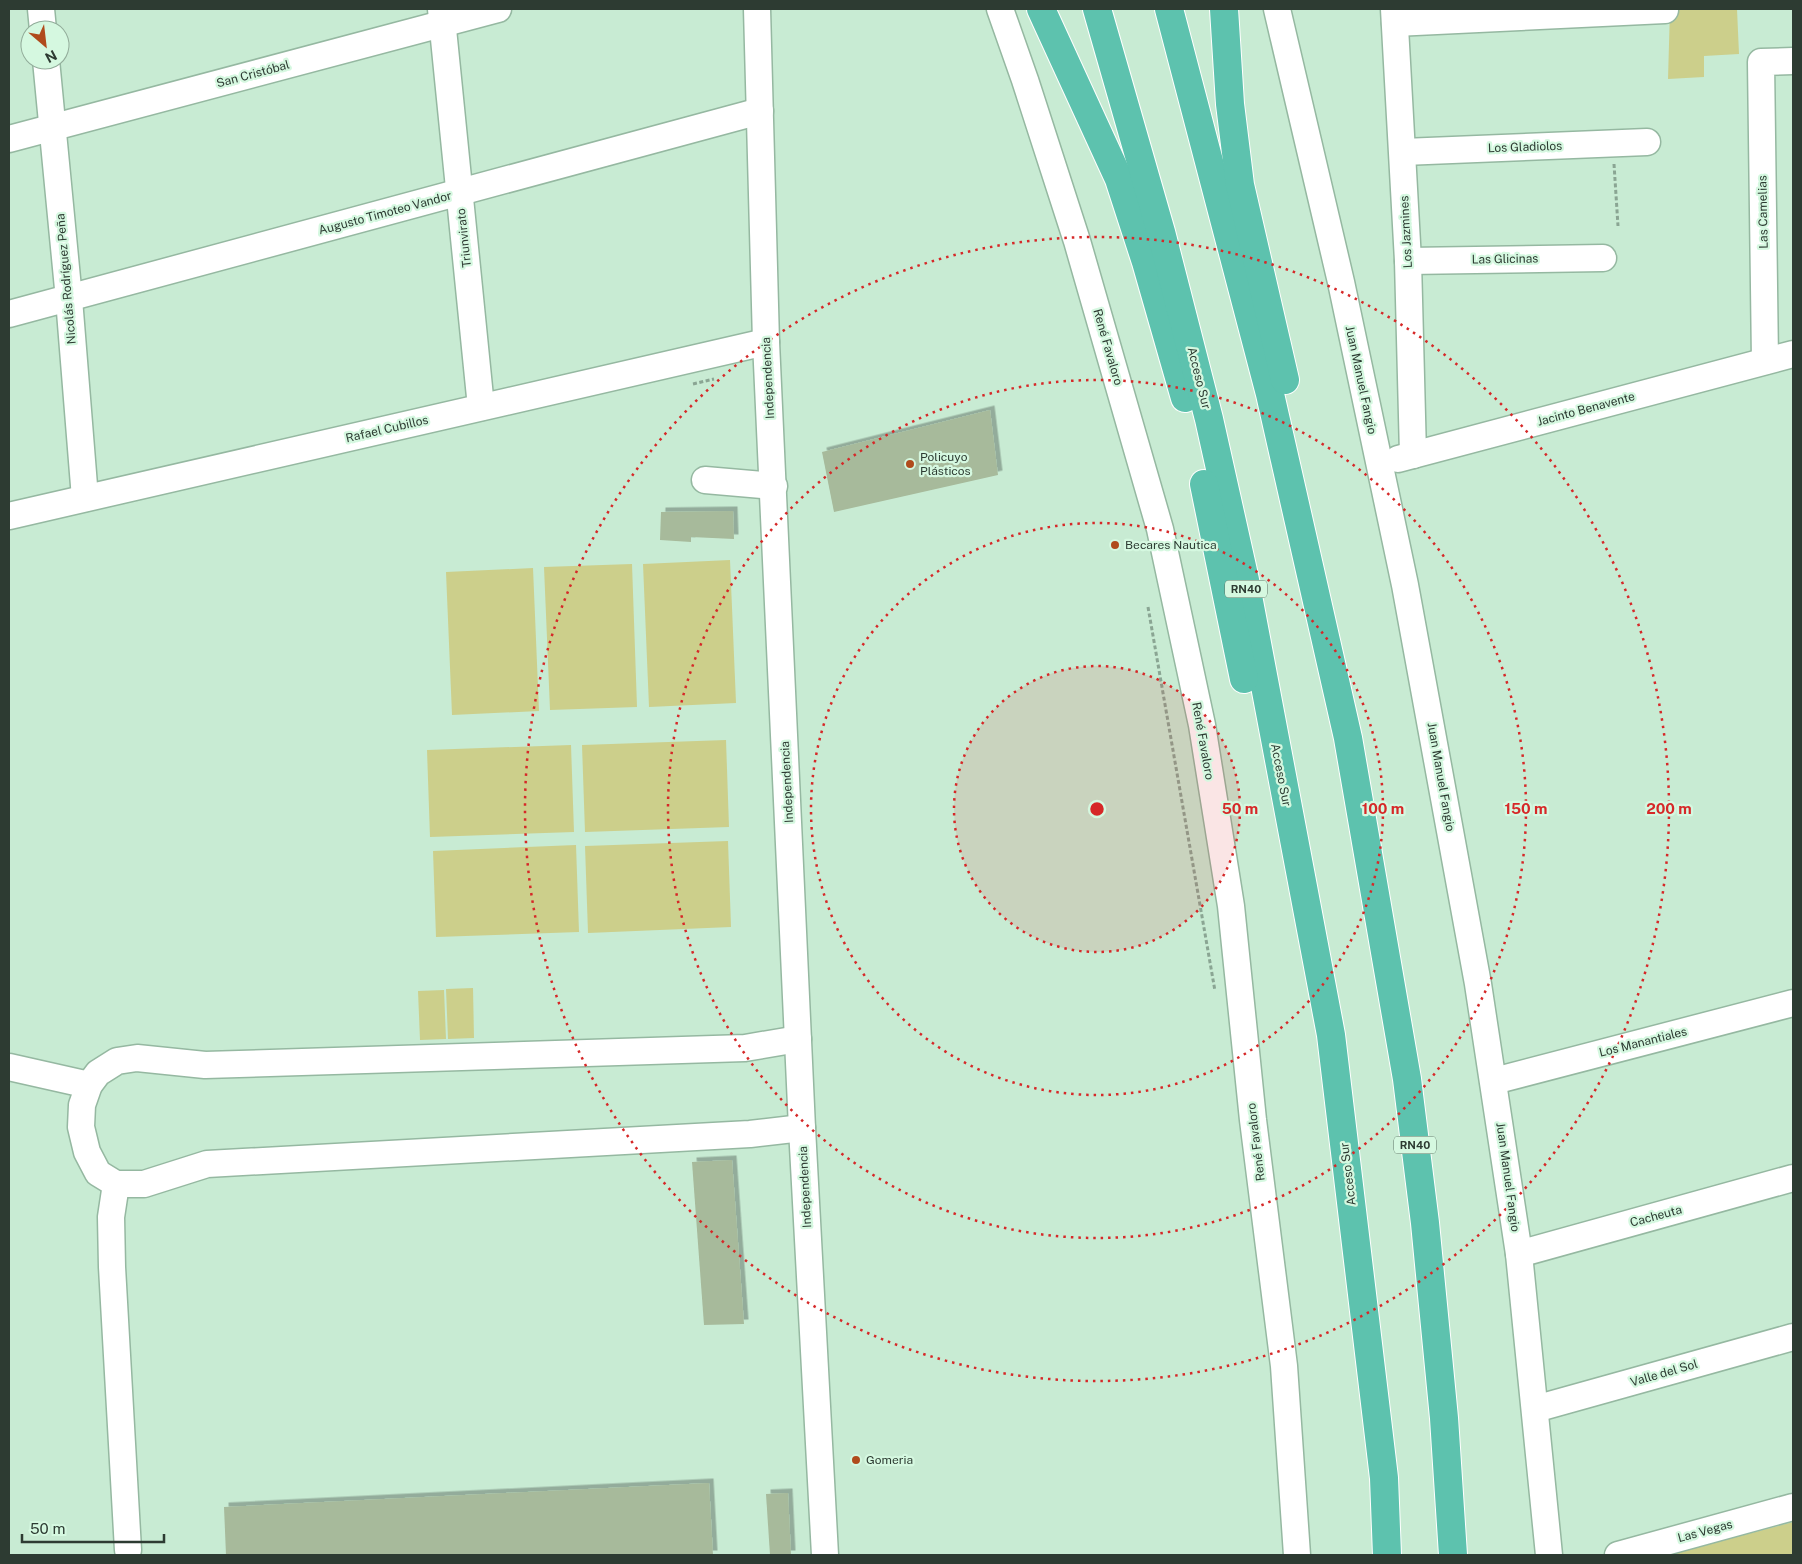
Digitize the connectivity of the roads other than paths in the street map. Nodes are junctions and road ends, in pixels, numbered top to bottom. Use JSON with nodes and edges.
{"nodes":[{"id":1,"x":498,"y":9,"type":"edge"},
{"id":2,"x":757,"y":9,"type":"edge"},
{"id":3,"x":1000,"y":9,"type":"edge"},
{"id":4,"x":1041,"y":9,"type":"edge"},
{"id":5,"x":1097,"y":9,"type":"edge"},
{"id":6,"x":1169,"y":9,"type":"edge"},
{"id":7,"x":1224,"y":9,"type":"edge"},
{"id":8,"x":1277,"y":9,"type":"edge"},
{"id":9,"x":1665,"y":10,"type":"dead end"},
{"id":10,"x":442,"y":16,"type":"edge"},
{"id":11,"x":1395,"y":16,"type":"edge"},
{"id":12,"x":1793,"y":61,"type":"edge"},
{"id":13,"x":47,"y":70,"type":"edge"},
{"id":14,"x":760,"y":111,"type":"junction"},
{"id":15,"x":53,"y":128,"type":"junction"},
{"id":16,"x":9,"y":140,"type":"edge"},
{"id":17,"x":1647,"y":142,"type":"dead end"},
{"id":18,"x":1402,"y":152,"type":"junction"},
{"id":19,"x":460,"y":193,"type":"junction"},
{"id":20,"x":1603,"y":258,"type":"dead end"},
{"id":21,"x":1408,"y":261,"type":"junction"},
{"id":22,"x":69,"y":299,"type":"junction"},
{"id":23,"x":9,"y":314,"type":"edge"},
{"id":24,"x":766,"y":342,"type":"junction"},
{"id":25,"x":1793,"y":354,"type":"edge"},
{"id":26,"x":1765,"y":361,"type":"junction"},
{"id":27,"x":481,"y":407,"type":"junction"},
{"id":28,"x":1413,"y":455,"type":"junction"},
{"id":29,"x":1380,"y":464,"type":"junction"},
{"id":30,"x":705,"y":480,"type":"dead end"},
{"id":31,"x":774,"y":486,"type":"junction"},
{"id":32,"x":85,"y":498,"type":"junction"},
{"id":33,"x":9,"y":516,"type":"edge"},
{"id":34,"x":1348,"y":738,"type":"junction"},
{"id":35,"x":1793,"y":1003,"type":"edge"},
{"id":36,"x":798,"y":1039,"type":"junction"},
{"id":37,"x":9,"y":1067,"type":"edge"},
{"id":38,"x":1494,"y":1080,"type":"junction"},
{"id":39,"x":89,"y":1086,"type":"junction"},
{"id":40,"x":802,"y":1128,"type":"junction"},
{"id":41,"x":1793,"y":1178,"type":"edge"},
{"id":42,"x":1348,"y":1180,"type":"junction"},
{"id":43,"x":116,"y":1184,"type":"junction"},
{"id":44,"x":1519,"y":1254,"type":"junction"},
{"id":45,"x":1793,"y":1337,"type":"edge"},
{"id":46,"x":1535,"y":1409,"type":"junction"},
{"id":47,"x":1793,"y":1507,"type":"edge"},
{"id":48,"x":128,"y":1550,"type":"dead end"},
{"id":49,"x":825,"y":1555,"type":"edge"},
{"id":50,"x":1297,"y":1555,"type":"edge"},
{"id":51,"x":1387,"y":1555,"type":"edge"},
{"id":52,"x":1453,"y":1555,"type":"edge"},
{"id":53,"x":1550,"y":1555,"type":"edge"},
{"id":54,"x":1618,"y":1555,"type":"edge"}],
"edges":[{"from":1,"to":10,"type":"street","name":"San Cristóbal"},
{"from":2,"to":14,"type":"street","name":"Independencia"},
{"from":3,"to":50,"type":"street","name":"René Favaloro"},
{"from":4,"to":42,"type":"highway"},
{"from":5,"to":42,"type":"highway","name":"Acceso Sur","number":"RN40"},
{"from":6,"to":34,"type":"highway","number":"RN40"},
{"from":7,"to":34,"type":"highway"},
{"from":8,"to":29,"type":"street","name":"Juan Manuel Fangio"},
{"from":9,"to":11,"type":"street"},
{"from":10,"to":15,"type":"street","name":"San Cristóbal"},
{"from":10,"to":19,"type":"street","name":"Triunvirato"},
{"from":11,"to":18,"type":"street","name":"Los Jazmines"},
{"from":12,"to":26,"type":"street","name":"Las Camelias"},
{"from":13,"to":15,"type":"street","name":"Nicolás Rodríguez Peña"},
{"from":14,"to":19,"type":"street","name":"Augusto Timoteo Vandor"},
{"from":14,"to":24,"type":"street","name":"Independencia"},
{"from":15,"to":16,"type":"street","name":"San Cristóbal"},
{"from":15,"to":22,"type":"street","name":"Nicolás Rodríguez Peña"},
{"from":17,"to":18,"type":"street","name":"Los Gladiolos"},
{"from":18,"to":21,"type":"street","name":"Los Jazmines"},
{"from":19,"to":22,"type":"street","name":"Augusto Timoteo Vandor"},
{"from":19,"to":27,"type":"street","name":"Triunvirato"},
{"from":20,"to":21,"type":"street","name":"Las Glicinas"},
{"from":21,"to":28,"type":"street","name":"Los Jazmines"},
{"from":22,"to":23,"type":"street","name":"Augusto Timoteo Vandor"},
{"from":22,"to":32,"type":"street","name":"Nicolás Rodríguez Peña"},
{"from":24,"to":27,"type":"street","name":"Rafael Cubillos"},
{"from":24,"to":31,"type":"street","name":"Independencia"},
{"from":25,"to":26,"type":"street","name":"Jacinto Benavente"},
{"from":26,"to":28,"type":"street","name":"Jacinto Benavente"},
{"from":27,"to":32,"type":"street","name":"Rafael Cubillos"},
{"from":28,"to":29,"type":"street","name":"Jacinto Benavente"},
{"from":29,"to":38,"type":"street","name":"Juan Manuel Fangio"},
{"from":30,"to":31,"type":"street"},
{"from":31,"to":36,"type":"street","name":"Independencia"},
{"from":32,"to":33,"type":"street","name":"Rafael Cubillos"},
{"from":34,"to":52,"type":"highway","number":"RN40"},
{"from":35,"to":38,"type":"street","name":"Los Manantiales"},
{"from":36,"to":39,"type":"street"},
{"from":36,"to":40,"type":"street","name":"Independencia"},
{"from":37,"to":39,"type":"street"},
{"from":38,"to":44,"type":"street","name":"Juan Manuel Fangio"},
{"from":39,"to":43,"type":"street"},
{"from":40,"to":43,"type":"street"},
{"from":40,"to":49,"type":"street","name":"Independencia"},
{"from":41,"to":44,"type":"street","name":"Cacheuta"},
{"from":42,"to":51,"type":"highway","name":"Acceso Sur","number":"RN40"},
{"from":43,"to":48,"type":"street"},
{"from":44,"to":46,"type":"street","name":"Juan Manuel Fangio"},
{"from":45,"to":46,"type":"street","name":"Valle del Sol"},
{"from":46,"to":53,"type":"street","name":"Juan Manuel Fangio"},
{"from":47,"to":54,"type":"street","name":"Las Vegas"}]}
